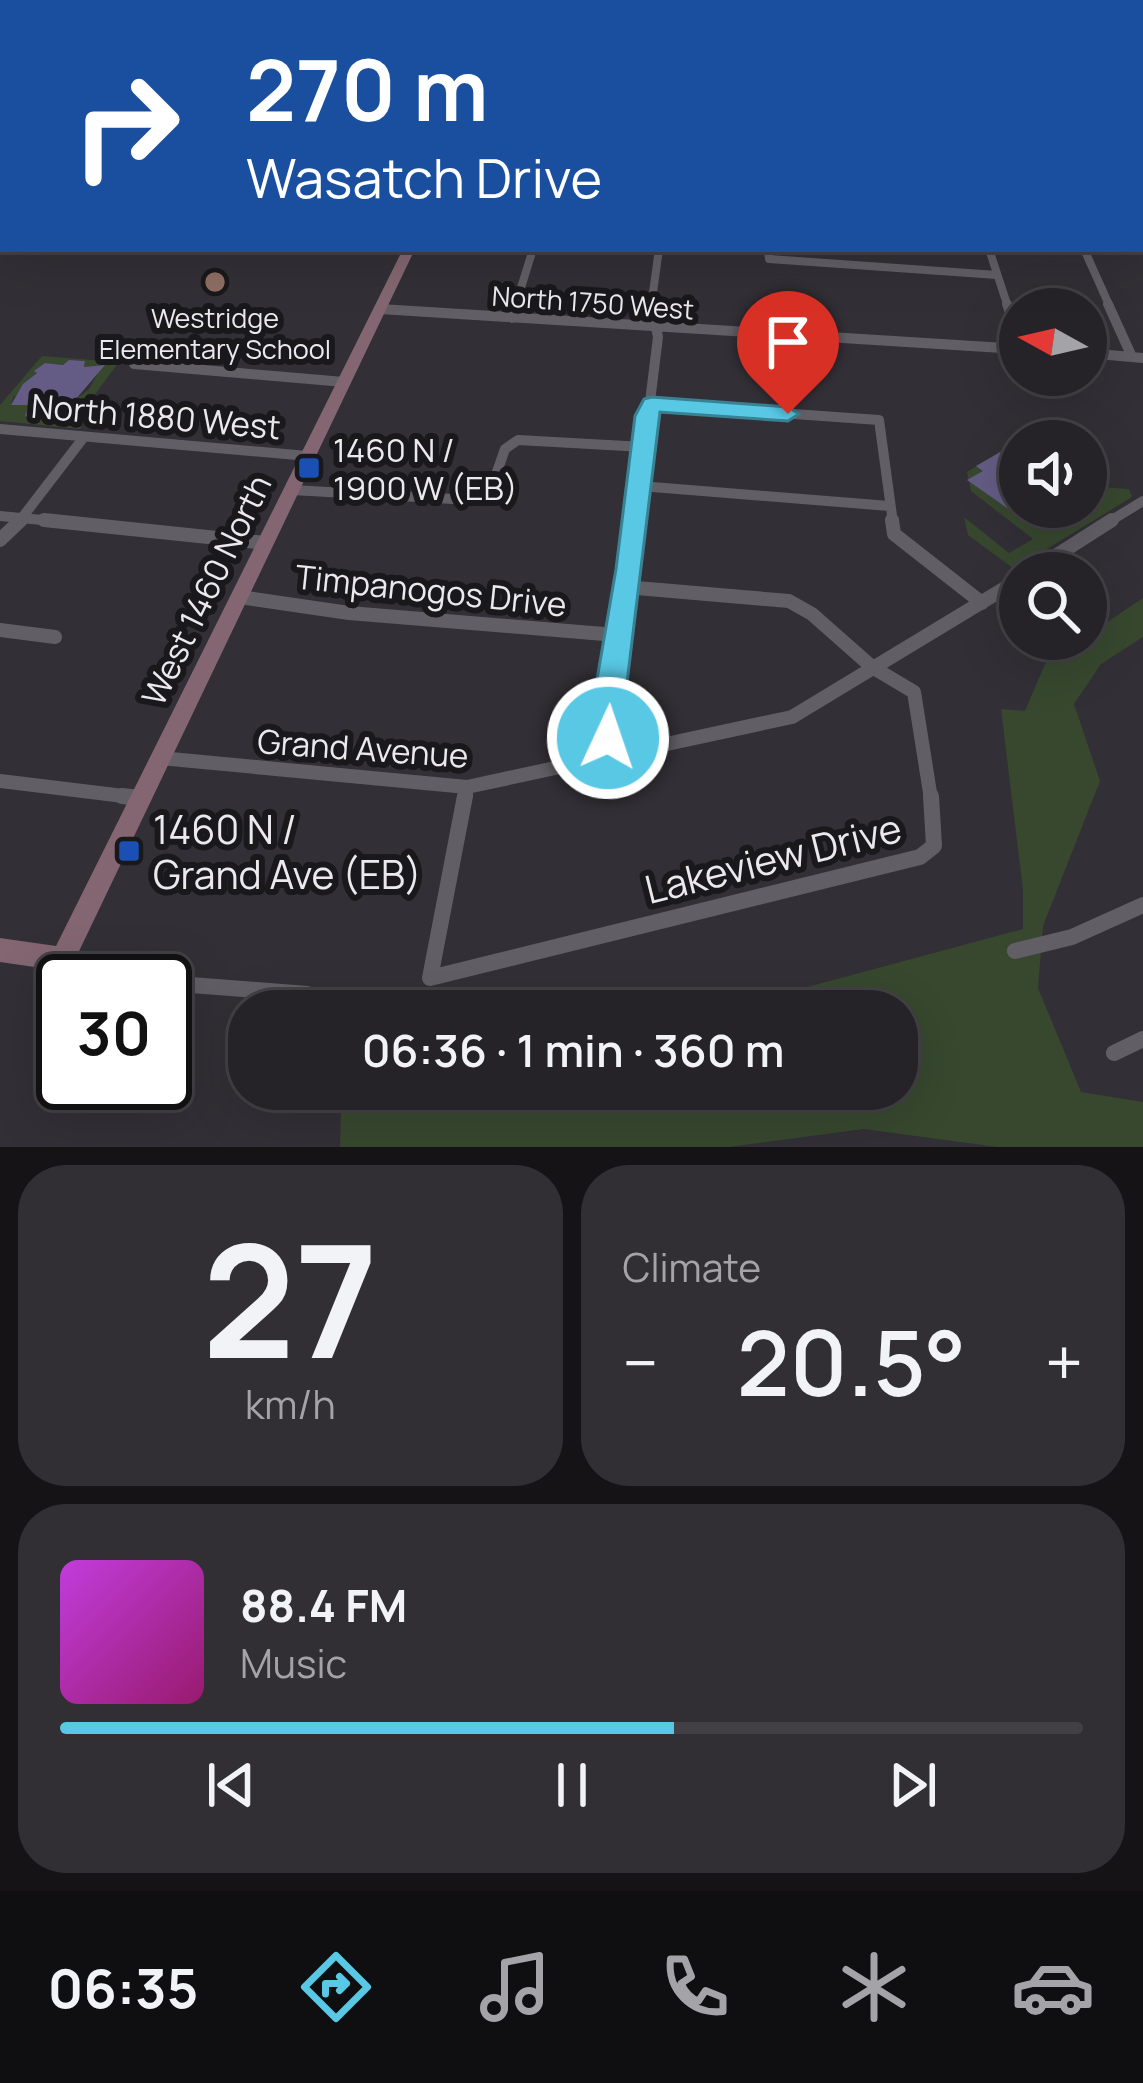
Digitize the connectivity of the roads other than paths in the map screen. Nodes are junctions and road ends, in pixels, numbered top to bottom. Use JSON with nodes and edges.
{"nodes":[{"id":1,"x":408,"y":252,"type":"edge"},
{"id":2,"x":532,"y":252,"type":"edge"},
{"id":3,"x":659,"y":252,"type":"edge"},
{"id":4,"x":860,"y":252,"type":"edge"},
{"id":5,"x":990,"y":252,"type":"edge"},
{"id":6,"x":1085,"y":252,"type":"edge"},
{"id":7,"x":769,"y":254,"type":"edge"},
{"id":8,"x":862,"y":266,"type":"junction"},
{"id":9,"x":998,"y":275,"type":"junction"},
{"id":10,"x":1002,"y":288,"type":"edge"},
{"id":11,"x":380,"y":310,"type":"junction"},
{"id":12,"x":512,"y":318,"type":"junction"},
{"id":13,"x":653,"y":328,"type":"junction"},
{"id":14,"x":999,"y":344,"type":"edge"},
{"id":15,"x":1107,"y":355,"type":"edge"},
{"id":16,"x":1137,"y":357,"type":"edge"},
{"id":17,"x":134,"y":364,"type":"dead end"},
{"id":18,"x":344,"y":382,"type":"junction"},
{"id":19,"x":652,"y":404,"type":"junction"},
{"id":20,"x":0,"y":429,"type":"edge"},
{"id":21,"x":84,"y":437,"type":"junction"},
{"id":22,"x":644,"y":447,"type":"junction"},
{"id":23,"x":308,"y":456,"type":"junction"},
{"id":24,"x":640,"y":486,"type":"junction"},
{"id":25,"x":292,"y":490,"type":"junction"},
{"id":26,"x":1143,"y":501,"type":"edge"},
{"id":27,"x":889,"y":506,"type":"junction"},
{"id":28,"x":0,"y":516,"type":"edge"},
{"id":29,"x":24,"y":518,"type":"junction"},
{"id":30,"x":0,"y":539,"type":"edge"},
{"id":31,"x":266,"y":543,"type":"junction"},
{"id":32,"x":1062,"y":552,"type":"edge"},
{"id":33,"x":625,"y":586,"type":"junction"},
{"id":34,"x":999,"y":592,"type":"edge"},
{"id":35,"x":240,"y":597,"type":"junction"},
{"id":36,"x":982,"y":603,"type":"junction"},
{"id":37,"x":0,"y":630,"type":"edge"},
{"id":38,"x":616,"y":635,"type":"junction"},
{"id":39,"x":55,"y":637,"type":"dead end"},
{"id":40,"x":875,"y":669,"type":"junction"},
{"id":41,"x":615,"y":754,"type":"junction"},
{"id":42,"x":160,"y":758,"type":"junction"},
{"id":43,"x":0,"y":781,"type":"edge"},
{"id":44,"x":466,"y":787,"type":"junction"},
{"id":45,"x":140,"y":798,"type":"junction"},
{"id":46,"x":1143,"y":904,"type":"edge"},
{"id":47,"x":0,"y":950,"type":"edge"},
{"id":48,"x":1015,"y":951,"type":"dead end"},
{"id":49,"x":64,"y":954,"type":"edge"},
{"id":50,"x":36,"y":955,"type":"edge"},
{"id":51,"x":192,"y":985,"type":"edge"},
{"id":52,"x":255,"y":990,"type":"edge"},
{"id":53,"x":1143,"y":1039,"type":"edge"},
{"id":54,"x":1114,"y":1053,"type":"dead end"}],
"edges":[{"from":1,"to":11,"type":"street","name":"West 1460 North"},
{"from":2,"to":12,"type":"street"},
{"from":3,"to":13,"type":"street"},
{"from":4,"to":8,"type":"street"},
{"from":5,"to":9,"type":"street"},
{"from":6,"to":16,"type":"street"},
{"from":7,"to":8,"type":"street"},
{"from":8,"to":9,"type":"street"},
{"from":9,"to":10,"type":"street"},
{"from":11,"to":12,"type":"street","name":"North 1750 West"},
{"from":11,"to":18,"type":"street","name":"West 1460 North"},
{"from":12,"to":13,"type":"street","name":"North 1750 West"},
{"from":13,"to":14,"type":"street","name":"North 1750 West"},
{"from":13,"to":19,"type":"street"},
{"from":15,"to":16,"type":"street"},
{"from":17,"to":18,"type":"street"},
{"from":18,"to":23,"type":"street","name":"West 1460 North"},
{"from":19,"to":22,"type":"street"},
{"from":19,"to":27,"type":"street"},
{"from":20,"to":21,"type":"street","name":"North 1880 West"},
{"from":21,"to":23,"type":"street","name":"North 1880 West"},
{"from":21,"to":29,"type":"street"},
{"from":22,"to":24,"type":"street"},
{"from":22,"to":25,"type":"street"},
{"from":23,"to":25,"type":"street","name":"West 1460 North"},
{"from":24,"to":27,"type":"street"},
{"from":24,"to":33,"type":"street"},
{"from":25,"to":31,"type":"street","name":"West 1460 North"},
{"from":26,"to":32,"type":"street"},
{"from":27,"to":36,"type":"street"},
{"from":28,"to":29,"type":"street"},
{"from":29,"to":30,"type":"street"},
{"from":29,"to":31,"type":"street"},
{"from":31,"to":35,"type":"street","name":"West 1460 North"},
{"from":33,"to":38,"type":"street"},
{"from":33,"to":40,"type":"street","name":"Lakeview Drive"},
{"from":34,"to":36,"type":"street","name":"Grand Avenue"},
{"from":35,"to":38,"type":"street","name":"Timpanogos Drive"},
{"from":35,"to":42,"type":"street","name":"West 1460 North"},
{"from":36,"to":40,"type":"street","name":"Grand Avenue"},
{"from":37,"to":39,"type":"street"},
{"from":38,"to":41,"type":"street"},
{"from":40,"to":41,"type":"street","name":"Grand Avenue"},
{"from":40,"to":44,"type":"street","name":"Lakeview Drive"},
{"from":41,"to":44,"type":"street","name":"Grand Avenue"},
{"from":42,"to":44,"type":"street","name":"Grand Avenue"},
{"from":42,"to":45,"type":"street","name":"West 1460 North"},
{"from":43,"to":45,"type":"street"},
{"from":45,"to":49,"type":"street","name":"West 1460 North"},
{"from":46,"to":48,"type":"street"},
{"from":47,"to":50,"type":"street"},
{"from":51,"to":52,"type":"street"},
{"from":53,"to":54,"type":"street"}]}
